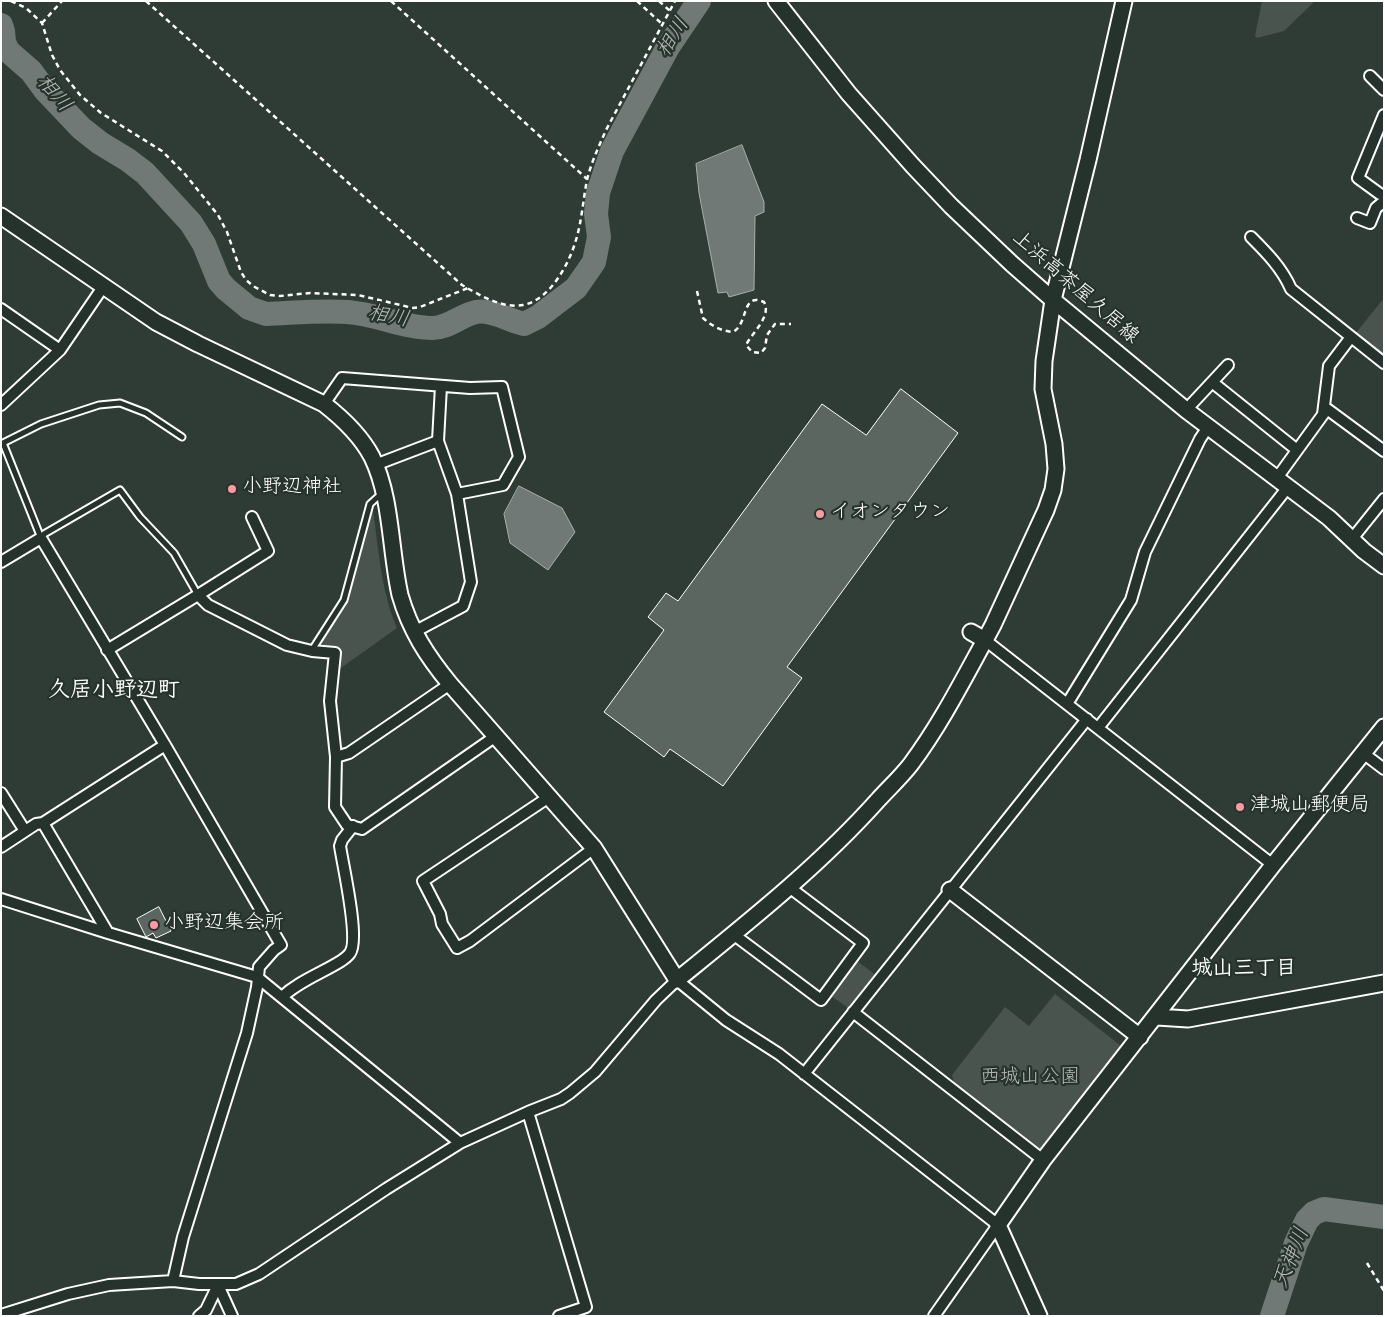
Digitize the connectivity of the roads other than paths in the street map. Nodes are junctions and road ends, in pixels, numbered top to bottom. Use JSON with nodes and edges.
{"nodes":[{"id":1,"x":776,"y":1,"type":"edge"},
{"id":2,"x":1124,"y":1,"type":"edge"},
{"id":3,"x":1370,"y":76,"type":"dead end"},
{"id":4,"x":1384,"y":90,"type":"edge"},
{"id":5,"x":1384,"y":114,"type":"edge"},
{"id":6,"x":1382,"y":197,"type":"edge"},
{"id":7,"x":1,"y":216,"type":"edge"},
{"id":8,"x":1357,"y":218,"type":"dead end"},
{"id":9,"x":1250,"y":237,"type":"dead end"},
{"id":10,"x":104,"y":287,"type":"junction"},
{"id":11,"x":1053,"y":300,"type":"junction"},
{"id":12,"x":2,"y":310,"type":"edge"},
{"id":13,"x":1351,"y":337,"type":"junction"},
{"id":14,"x":60,"y":350,"type":"junction"},
{"id":15,"x":1384,"y":363,"type":"edge"},
{"id":16,"x":1228,"y":365,"type":"dead end"},
{"id":17,"x":1212,"y":382,"type":"junction"},
{"id":18,"x":441,"y":386,"type":"junction"},
{"id":19,"x":1,"y":404,"type":"edge"},
{"id":20,"x":324,"y":404,"type":"junction"},
{"id":21,"x":1186,"y":410,"type":"junction"},
{"id":22,"x":1323,"y":414,"type":"junction"},
{"id":23,"x":1208,"y":427,"type":"junction"},
{"id":24,"x":182,"y":437,"type":"dead end"},
{"id":25,"x":438,"y":441,"type":"junction"},
{"id":26,"x":2,"y":443,"type":"edge"},
{"id":27,"x":1297,"y":450,"type":"junction"},
{"id":28,"x":1384,"y":451,"type":"edge"},
{"id":29,"x":375,"y":465,"type":"junction"},
{"id":30,"x":1282,"y":482,"type":"junction"},
{"id":31,"x":383,"y":493,"type":"junction"},
{"id":32,"x":457,"y":494,"type":"junction"},
{"id":33,"x":1384,"y":498,"type":"edge"},
{"id":34,"x":252,"y":517,"type":"dead end"},
{"id":35,"x":41,"y":538,"type":"junction"},
{"id":36,"x":1352,"y":539,"type":"junction"},
{"id":37,"x":1,"y":562,"type":"edge"},
{"id":38,"x":1384,"y":566,"type":"edge"},
{"id":39,"x":198,"y":595,"type":"junction"},
{"id":40,"x":414,"y":632,"type":"junction"},
{"id":41,"x":971,"y":632,"type":"dead end"},
{"id":42,"x":985,"y":640,"type":"junction"},
{"id":43,"x":107,"y":650,"type":"junction"},
{"id":44,"x":312,"y":650,"type":"junction"},
{"id":45,"x":450,"y":684,"type":"junction"},
{"id":46,"x":1067,"y":704,"type":"junction"},
{"id":47,"x":1087,"y":719,"type":"junction"},
{"id":48,"x":1384,"y":727,"type":"edge"},
{"id":49,"x":1098,"y":728,"type":"junction"},
{"id":50,"x":496,"y":736,"type":"junction"},
{"id":51,"x":165,"y":745,"type":"junction"},
{"id":52,"x":1363,"y":753,"type":"junction"},
{"id":53,"x":336,"y":757,"type":"junction"},
{"id":54,"x":1384,"y":769,"type":"edge"},
{"id":55,"x":1,"y":793,"type":"edge"},
{"id":56,"x":549,"y":797,"type":"junction"},
{"id":57,"x":43,"y":823,"type":"junction"},
{"id":58,"x":353,"y":826,"type":"junction"},
{"id":59,"x":25,"y":831,"type":"junction"},
{"id":60,"x":1,"y":847,"type":"edge"},
{"id":61,"x":594,"y":848,"type":"junction"},
{"id":62,"x":1273,"y":865,"type":"junction"},
{"id":63,"x":789,"y":888,"type":"junction"},
{"id":64,"x":950,"y":890,"type":"junction"},
{"id":65,"x":1,"y":899,"type":"edge"},
{"id":66,"x":108,"y":933,"type":"junction"},
{"id":67,"x":734,"y":934,"type":"junction"},
{"id":68,"x":257,"y":977,"type":"junction"},
{"id":69,"x":678,"y":980,"type":"junction"},
{"id":70,"x":1384,"y":983,"type":"edge"},
{"id":71,"x":282,"y":997,"type":"junction"},
{"id":72,"x":853,"y":1012,"type":"junction"},
{"id":73,"x":1156,"y":1017,"type":"junction"},
{"id":74,"x":1140,"y":1037,"type":"junction"},
{"id":75,"x":804,"y":1074,"type":"junction"},
{"id":76,"x":528,"y":1112,"type":"junction"},
{"id":77,"x":460,"y":1143,"type":"junction"},
{"id":78,"x":1043,"y":1160,"type":"junction"},
{"id":79,"x":998,"y":1225,"type":"junction"},
{"id":80,"x":173,"y":1280,"type":"junction"},
{"id":81,"x":218,"y":1285,"type":"junction"},
{"id":82,"x":586,"y":1311,"type":"edge"},
{"id":83,"x":1,"y":1315,"type":"edge"},
{"id":84,"x":199,"y":1316,"type":"edge"},
{"id":85,"x":232,"y":1316,"type":"edge"},
{"id":86,"x":559,"y":1316,"type":"edge"},
{"id":87,"x":934,"y":1316,"type":"edge"},
{"id":88,"x":1039,"y":1316,"type":"edge"}],
"edges":[{"from":1,"to":11,"type":"street","name":"上浜高茶屋久居線"},
{"from":2,"to":11,"type":"street"},
{"from":3,"to":4,"type":"street"},
{"from":5,"to":6,"type":"street"},
{"from":6,"to":8,"type":"street"},
{"from":7,"to":10,"type":"street"},
{"from":9,"to":13,"type":"street"},
{"from":10,"to":14,"type":"street"},
{"from":10,"to":20,"type":"street"},
{"from":11,"to":21,"type":"street","name":"上浜高茶屋久居線"},
{"from":11,"to":42,"type":"street"},
{"from":12,"to":14,"type":"street"},
{"from":13,"to":15,"type":"street"},
{"from":13,"to":22,"type":"street"},
{"from":14,"to":19,"type":"street"},
{"from":16,"to":17,"type":"street"},
{"from":17,"to":21,"type":"street"},
{"from":17,"to":27,"type":"street"},
{"from":18,"to":20,"type":"street"},
{"from":18,"to":25,"type":"street"},
{"from":18,"to":32,"type":"street"},
{"from":20,"to":29,"type":"street"},
{"from":21,"to":23,"type":"street","name":"上浜高茶屋久居線"},
{"from":22,"to":27,"type":"street"},
{"from":22,"to":28,"type":"street"},
{"from":23,"to":30,"type":"street","name":"上浜高茶屋久居線"},
{"from":23,"to":46,"type":"street"},
{"from":24,"to":26,"type":"lane"},
{"from":25,"to":29,"type":"street"},
{"from":25,"to":32,"type":"street"},
{"from":26,"to":35,"type":"lane"},
{"from":27,"to":30,"type":"street"},
{"from":29,"to":31,"type":"street"},
{"from":30,"to":36,"type":"street","name":"上浜高茶屋久居線"},
{"from":30,"to":49,"type":"street"},
{"from":31,"to":40,"type":"street"},
{"from":31,"to":44,"type":"lane"},
{"from":32,"to":40,"type":"street"},
{"from":33,"to":36,"type":"street"},
{"from":34,"to":39,"type":"street"},
{"from":35,"to":37,"type":"street"},
{"from":35,"to":39,"type":"lane"},
{"from":35,"to":43,"type":"street"},
{"from":36,"to":38,"type":"street","name":"上浜高茶屋久居線"},
{"from":39,"to":43,"type":"street"},
{"from":39,"to":44,"type":"street"},
{"from":40,"to":45,"type":"street"},
{"from":41,"to":42,"type":"street"},
{"from":42,"to":46,"type":"street"},
{"from":42,"to":63,"type":"street"},
{"from":43,"to":51,"type":"street"},
{"from":44,"to":53,"type":"street"},
{"from":45,"to":50,"type":"street"},
{"from":45,"to":53,"type":"street"},
{"from":46,"to":47,"type":"street"},
{"from":47,"to":49,"type":"street"},
{"from":47,"to":64,"type":"street"},
{"from":48,"to":52,"type":"street"},
{"from":49,"to":62,"type":"street"},
{"from":50,"to":56,"type":"street"},
{"from":50,"to":58,"type":"street"},
{"from":51,"to":57,"type":"street"},
{"from":51,"to":68,"type":"street"},
{"from":52,"to":54,"type":"street"},
{"from":52,"to":62,"type":"street"},
{"from":53,"to":58,"type":"street"},
{"from":55,"to":59,"type":"street"},
{"from":56,"to":61,"type":"street"},
{"from":56,"to":61,"type":"street"},
{"from":57,"to":59,"type":"street"},
{"from":57,"to":66,"type":"street"},
{"from":58,"to":71,"type":"street"},
{"from":59,"to":60,"type":"street"},
{"from":61,"to":69,"type":"street"},
{"from":62,"to":73,"type":"street"},
{"from":63,"to":67,"type":"street"},
{"from":63,"to":67,"type":"street"},
{"from":64,"to":72,"type":"street"},
{"from":64,"to":74,"type":"street"},
{"from":65,"to":66,"type":"street"},
{"from":66,"to":68,"type":"street"},
{"from":67,"to":69,"type":"street"},
{"from":68,"to":71,"type":"street"},
{"from":68,"to":80,"type":"street"},
{"from":69,"to":75,"type":"street"},
{"from":69,"to":76,"type":"street"},
{"from":70,"to":73,"type":"street"},
{"from":71,"to":77,"type":"street"},
{"from":72,"to":75,"type":"street"},
{"from":72,"to":78,"type":"street"},
{"from":73,"to":74,"type":"street"},
{"from":74,"to":78,"type":"street"},
{"from":75,"to":79,"type":"street"},
{"from":76,"to":77,"type":"street"},
{"from":76,"to":82,"type":"street"},
{"from":77,"to":81,"type":"street"},
{"from":78,"to":79,"type":"street"},
{"from":79,"to":87,"type":"street"},
{"from":79,"to":88,"type":"street"},
{"from":80,"to":81,"type":"street"},
{"from":80,"to":83,"type":"street"},
{"from":81,"to":84,"type":"street"},
{"from":81,"to":85,"type":"street"},
{"from":82,"to":86,"type":"street"}]}
